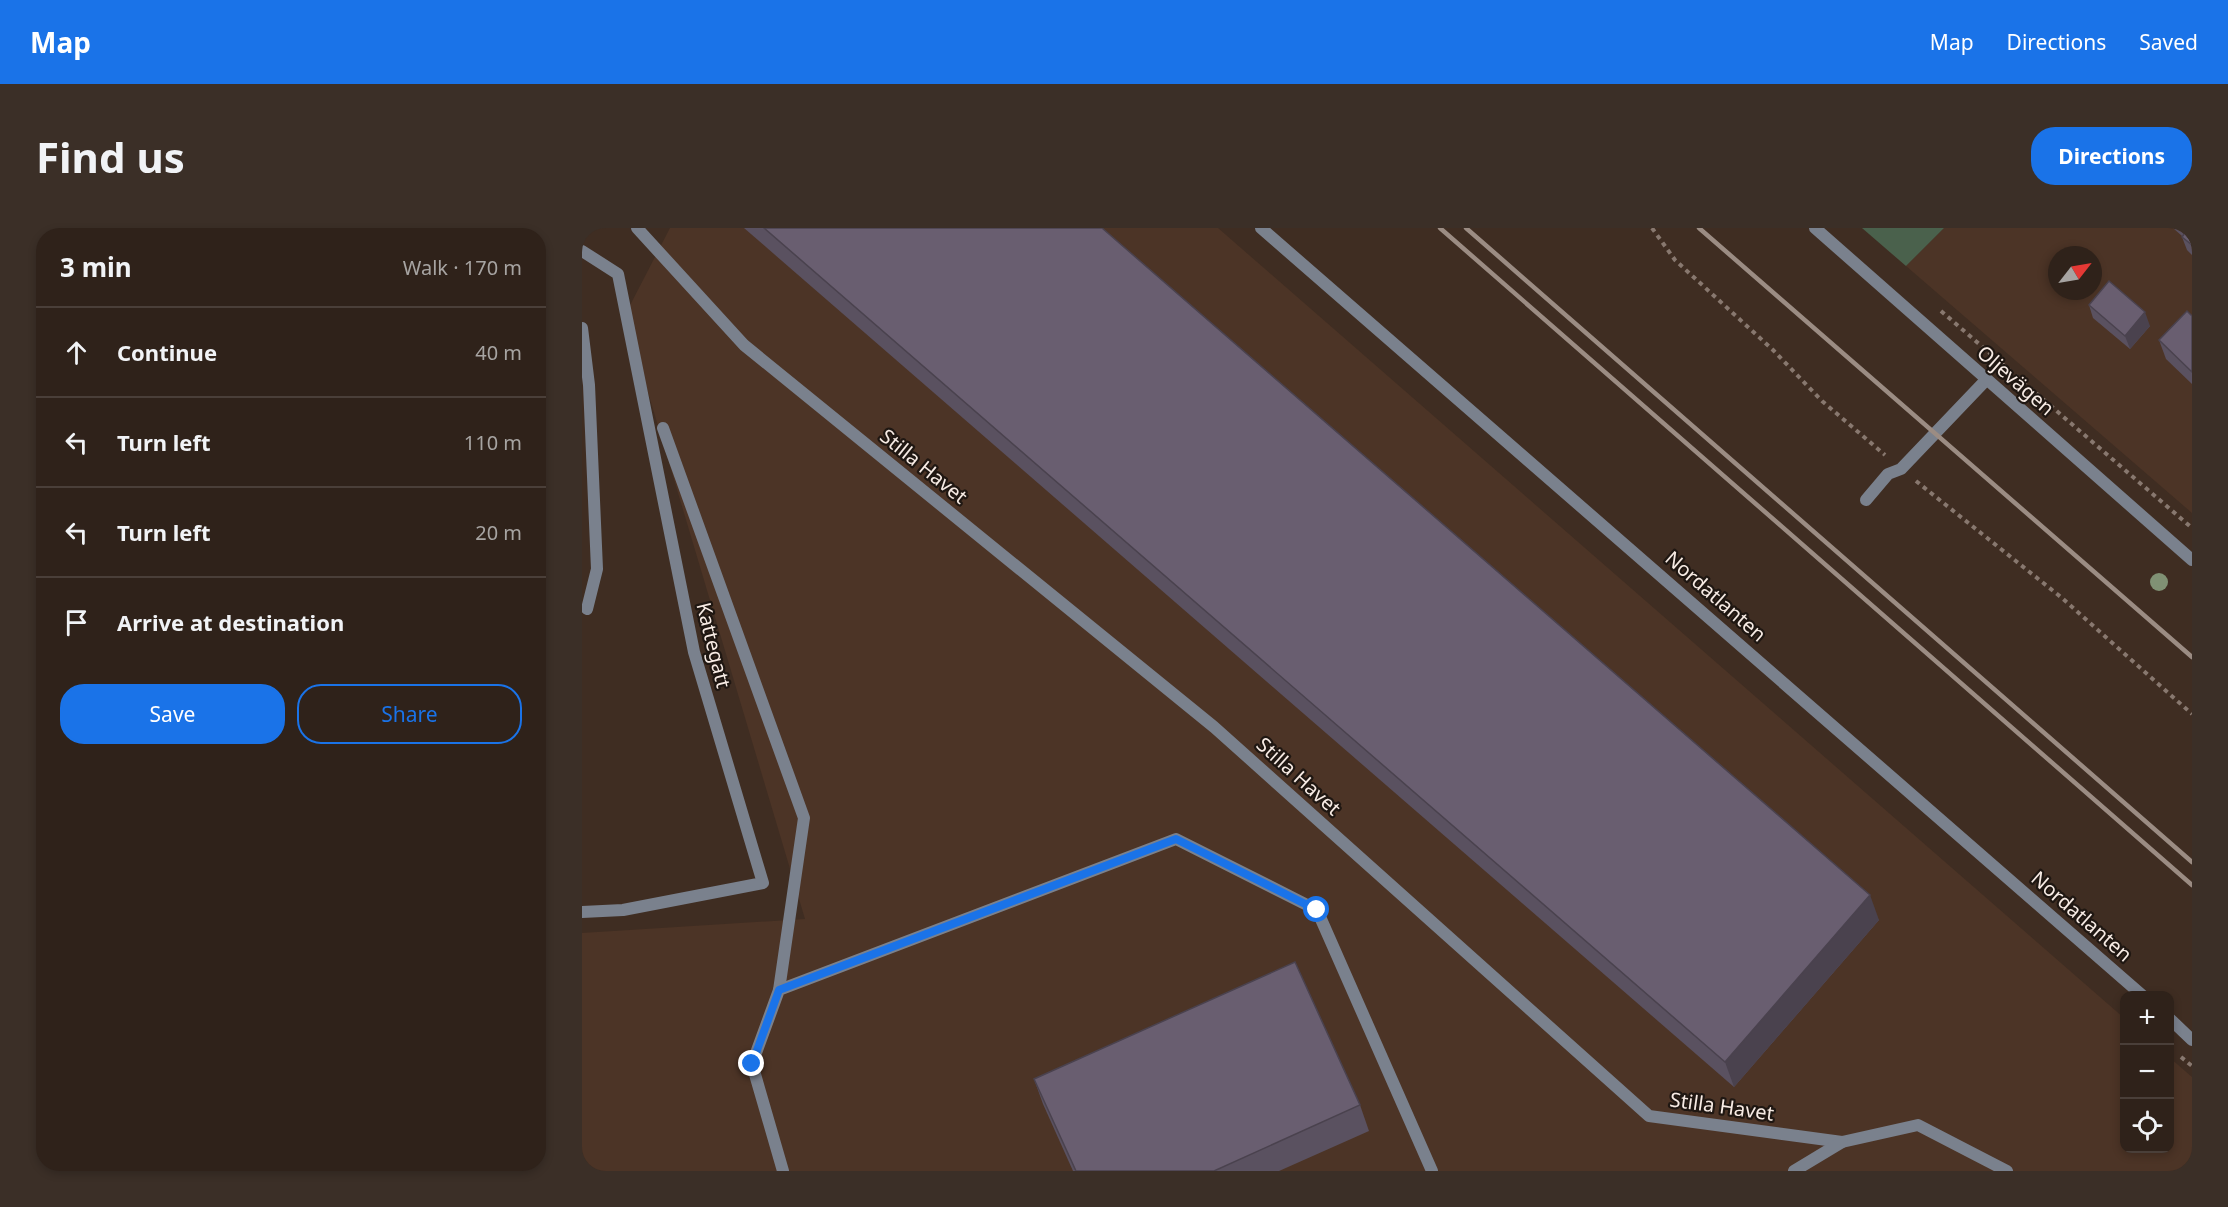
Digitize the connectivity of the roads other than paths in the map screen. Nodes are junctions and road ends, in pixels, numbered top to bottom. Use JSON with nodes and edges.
{"nodes":[{"id":1,"x":637,"y":228,"type":"edge"},
{"id":2,"x":1261,"y":228,"type":"edge"},
{"id":3,"x":1815,"y":228,"type":"edge"},
{"id":4,"x":582,"y":251,"type":"edge"},
{"id":5,"x":582,"y":328,"type":"edge"},
{"id":6,"x":1986,"y":380,"type":"junction"},
{"id":7,"x":663,"y":428,"type":"dead end"},
{"id":8,"x":1866,"y":500,"type":"dead end"},
{"id":9,"x":2192,"y":560,"type":"edge"},
{"id":10,"x":587,"y":609,"type":"dead end"},
{"id":11,"x":582,"y":912,"type":"edge"},
{"id":12,"x":779,"y":990,"type":"junction"},
{"id":13,"x":2137,"y":991,"type":"edge"},
{"id":14,"x":2174,"y":1024,"type":"edge"},
{"id":15,"x":2192,"y":1040,"type":"edge"},
{"id":16,"x":1842,"y":1142,"type":"junction"},
{"id":17,"x":783,"y":1171,"type":"edge"},
{"id":18,"x":1432,"y":1171,"type":"edge"},
{"id":19,"x":1794,"y":1171,"type":"edge"},
{"id":20,"x":2007,"y":1171,"type":"edge"}],
"edges":[{"from":1,"to":16,"type":"street","name":"Stilla Havet"},
{"from":2,"to":13,"type":"street","name":"Nordatlanten"},
{"from":3,"to":6,"type":"street","name":"Oljevägen"},
{"from":4,"to":11,"type":"street","name":"Kattegatt"},
{"from":5,"to":10,"type":"street"},
{"from":6,"to":8,"type":"street"},
{"from":6,"to":9,"type":"street","name":"Oljevägen"},
{"from":7,"to":12,"type":"street"},
{"from":12,"to":17,"type":"street"},
{"from":12,"to":18,"type":"street"},
{"from":14,"to":15,"type":"street"},
{"from":16,"to":19,"type":"street"},
{"from":16,"to":20,"type":"street","name":"Stilla Havet"}]}
